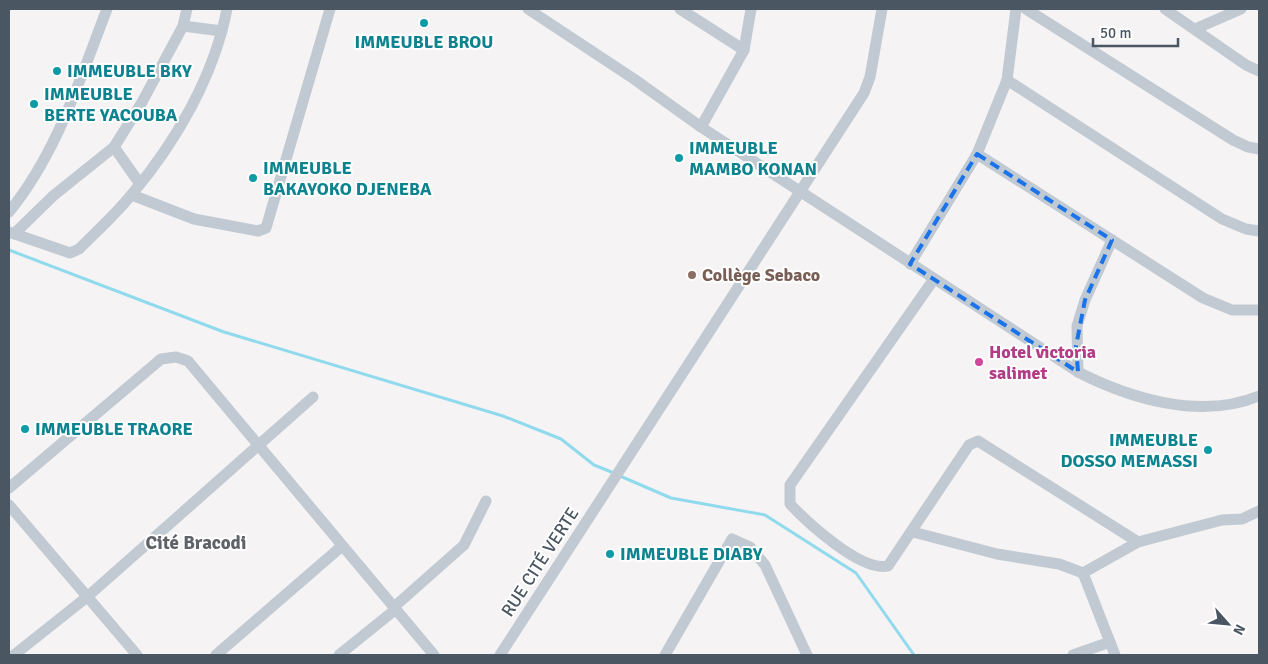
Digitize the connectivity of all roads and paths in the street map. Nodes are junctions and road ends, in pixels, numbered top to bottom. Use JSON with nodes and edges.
{"nodes":[{"id":1,"x":106,"y":9,"type":"edge"},
{"id":2,"x":187,"y":9,"type":"edge"},
{"id":3,"x":227,"y":9,"type":"edge"},
{"id":4,"x":330,"y":9,"type":"edge"},
{"id":5,"x":528,"y":9,"type":"edge"},
{"id":6,"x":680,"y":9,"type":"edge"},
{"id":7,"x":751,"y":9,"type":"edge"},
{"id":8,"x":882,"y":9,"type":"edge"},
{"id":9,"x":1016,"y":9,"type":"edge"},
{"id":10,"x":1026,"y":9,"type":"edge"},
{"id":11,"x":1165,"y":9,"type":"edge"},
{"id":12,"x":1241,"y":9,"type":"edge"},
{"id":13,"x":183,"y":26,"type":"junction"},
{"id":14,"x":1195,"y":29,"type":"junction"},
{"id":15,"x":222,"y":31,"type":"junction"},
{"id":16,"x":744,"y":50,"type":"junction"},
{"id":17,"x":1259,"y":71,"type":"edge"},
{"id":18,"x":1007,"y":80,"type":"junction"},
{"id":19,"x":701,"y":127,"type":"junction"},
{"id":20,"x":114,"y":147,"type":"junction"},
{"id":21,"x":1259,"y":149,"type":"edge"},
{"id":22,"x":977,"y":154,"type":"junction"},
{"id":23,"x":140,"y":184,"type":"junction"},
{"id":24,"x":801,"y":192,"type":"junction"},
{"id":25,"x":132,"y":195,"type":"junction"},
{"id":26,"x":9,"y":212,"type":"edge"},
{"id":27,"x":1259,"y":231,"type":"edge"},
{"id":28,"x":12,"y":233,"type":"edge"},
{"id":29,"x":1112,"y":240,"type":"junction"},
{"id":30,"x":910,"y":264,"type":"junction"},
{"id":31,"x":934,"y":279,"type":"junction"},
{"id":32,"x":1259,"y":310,"type":"edge"},
{"id":33,"x":1078,"y":372,"type":"junction"},
{"id":34,"x":1259,"y":396,"type":"edge"},
{"id":35,"x":313,"y":397,"type":"dead end"},
{"id":36,"x":259,"y":445,"type":"junction"},
{"id":37,"x":9,"y":488,"type":"edge"},
{"id":38,"x":486,"y":501,"type":"dead end"},
{"id":39,"x":9,"y":505,"type":"edge"},
{"id":40,"x":1259,"y":512,"type":"edge"},
{"id":41,"x":912,"y":532,"type":"junction"},
{"id":42,"x":1138,"y":542,"type":"junction"},
{"id":43,"x":342,"y":546,"type":"junction"},
{"id":44,"x":1083,"y":573,"type":"junction"},
{"id":45,"x":87,"y":597,"type":"junction"},
{"id":46,"x":395,"y":608,"type":"junction"},
{"id":47,"x":1110,"y":642,"type":"junction"},
{"id":48,"x":14,"y":655,"type":"edge"},
{"id":49,"x":137,"y":655,"type":"edge"},
{"id":50,"x":216,"y":655,"type":"edge"},
{"id":51,"x":339,"y":655,"type":"edge"},
{"id":52,"x":434,"y":655,"type":"edge"},
{"id":53,"x":500,"y":655,"type":"edge"},
{"id":54,"x":665,"y":655,"type":"edge"},
{"id":55,"x":807,"y":655,"type":"edge"},
{"id":56,"x":1073,"y":655,"type":"edge"},
{"id":57,"x":1115,"y":655,"type":"edge"}],
"edges":[{"from":1,"to":26,"type":"street"},
{"from":2,"to":13,"type":"street"},
{"from":3,"to":15,"type":"street"},
{"from":4,"to":25,"type":"street"},
{"from":5,"to":19,"type":"street"},
{"from":6,"to":16,"type":"street"},
{"from":7,"to":16,"type":"street"},
{"from":8,"to":24,"type":"street","name":"RUE CITÉ VERTE"},
{"from":9,"to":18,"type":"street"},
{"from":10,"to":21,"type":"street"},
{"from":11,"to":14,"type":"street"},
{"from":12,"to":14,"type":"street"},
{"from":13,"to":15,"type":"street"},
{"from":13,"to":20,"type":"street"},
{"from":14,"to":17,"type":"street"},
{"from":15,"to":23,"type":"street"},
{"from":16,"to":19,"type":"street"},
{"from":18,"to":22,"type":"street"},
{"from":18,"to":27,"type":"street"},
{"from":19,"to":24,"type":"street"},
{"from":20,"to":23,"type":"street"},
{"from":20,"to":28,"type":"street"},
{"from":22,"to":29,"type":"street"},
{"from":22,"to":30,"type":"street"},
{"from":23,"to":25,"type":"street"},
{"from":24,"to":30,"type":"street"},
{"from":24,"to":53,"type":"street","name":"RUE CITÉ VERTE"},
{"from":25,"to":28,"type":"street"},
{"from":29,"to":32,"type":"street"},
{"from":29,"to":33,"type":"street"},
{"from":30,"to":31,"type":"street"},
{"from":31,"to":33,"type":"street"},
{"from":31,"to":41,"type":"street"},
{"from":33,"to":34,"type":"street"},
{"from":35,"to":36,"type":"street"},
{"from":36,"to":37,"type":"street"},
{"from":36,"to":43,"type":"street"},
{"from":36,"to":45,"type":"street"},
{"from":38,"to":46,"type":"street"},
{"from":39,"to":45,"type":"street"},
{"from":40,"to":42,"type":"street"},
{"from":41,"to":42,"type":"street"},
{"from":41,"to":44,"type":"street"},
{"from":42,"to":44,"type":"street"},
{"from":43,"to":46,"type":"street"},
{"from":43,"to":50,"type":"street"},
{"from":44,"to":47,"type":"street"},
{"from":45,"to":48,"type":"street"},
{"from":45,"to":49,"type":"street"},
{"from":46,"to":51,"type":"street"},
{"from":46,"to":52,"type":"street"},
{"from":47,"to":56,"type":"street"},
{"from":47,"to":57,"type":"street"},
{"from":54,"to":55,"type":"street"}]}
